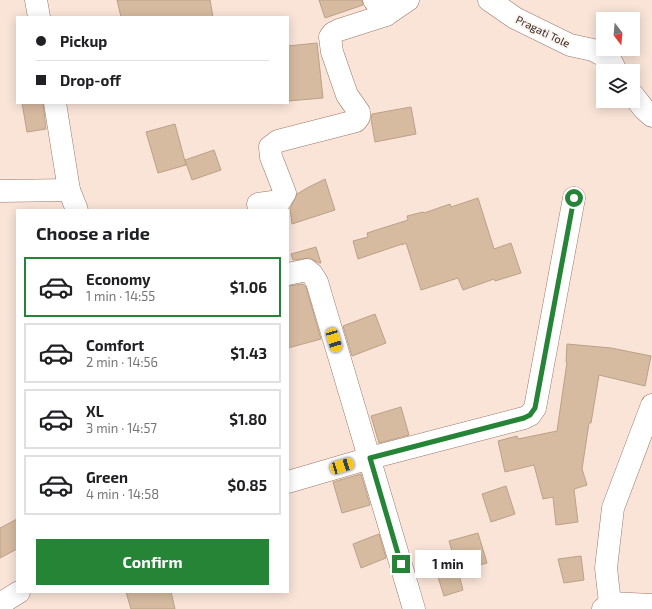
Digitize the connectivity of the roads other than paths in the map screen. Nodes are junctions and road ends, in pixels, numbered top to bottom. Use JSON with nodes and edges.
{"nodes":[{"id":1,"x":36,"y":0,"type":"edge"},
{"id":2,"x":408,"y":0,"type":"edge"},
{"id":3,"x":489,"y":0,"type":"edge"},
{"id":4,"x":380,"y":7,"type":"edge"},
{"id":5,"x":39,"y":16,"type":"edge"},
{"id":6,"x":612,"y":64,"type":"edge"},
{"id":7,"x":55,"y":104,"type":"edge"},
{"id":8,"x":640,"y":104,"type":"edge"},
{"id":9,"x":652,"y":116,"type":"edge"},
{"id":10,"x":0,"y":191,"type":"edge"},
{"id":11,"x":574,"y":198,"type":"dead end"},
{"id":12,"x":73,"y":200,"type":"edge"},
{"id":13,"x":258,"y":204,"type":"dead end"},
{"id":14,"x":297,"y":272,"type":"edge"},
{"id":15,"x":652,"y":405,"type":"edge"},
{"id":16,"x":370,"y":458,"type":"junction"},
{"id":17,"x":289,"y":482,"type":"edge"},
{"id":18,"x":17,"y":593,"type":"edge"},
{"id":19,"x":0,"y":604,"type":"edge"},
{"id":20,"x":652,"y":605,"type":"edge"},
{"id":21,"x":606,"y":606,"type":"edge"},
{"id":22,"x":414,"y":609,"type":"edge"}],
"edges":[{"from":1,"to":5,"type":"street"},
{"from":2,"to":4,"type":"street"},
{"from":3,"to":6,"type":"street","name":"Pragati Tole"},
{"from":4,"to":13,"type":"street"},
{"from":7,"to":12,"type":"street"},
{"from":8,"to":9,"type":"street"},
{"from":10,"to":12,"type":"street"},
{"from":11,"to":16,"type":"street"},
{"from":14,"to":16,"type":"street"},
{"from":15,"to":21,"type":"street"},
{"from":16,"to":17,"type":"street"},
{"from":16,"to":22,"type":"street"},
{"from":18,"to":19,"type":"street"},
{"from":20,"to":21,"type":"street"}]}
